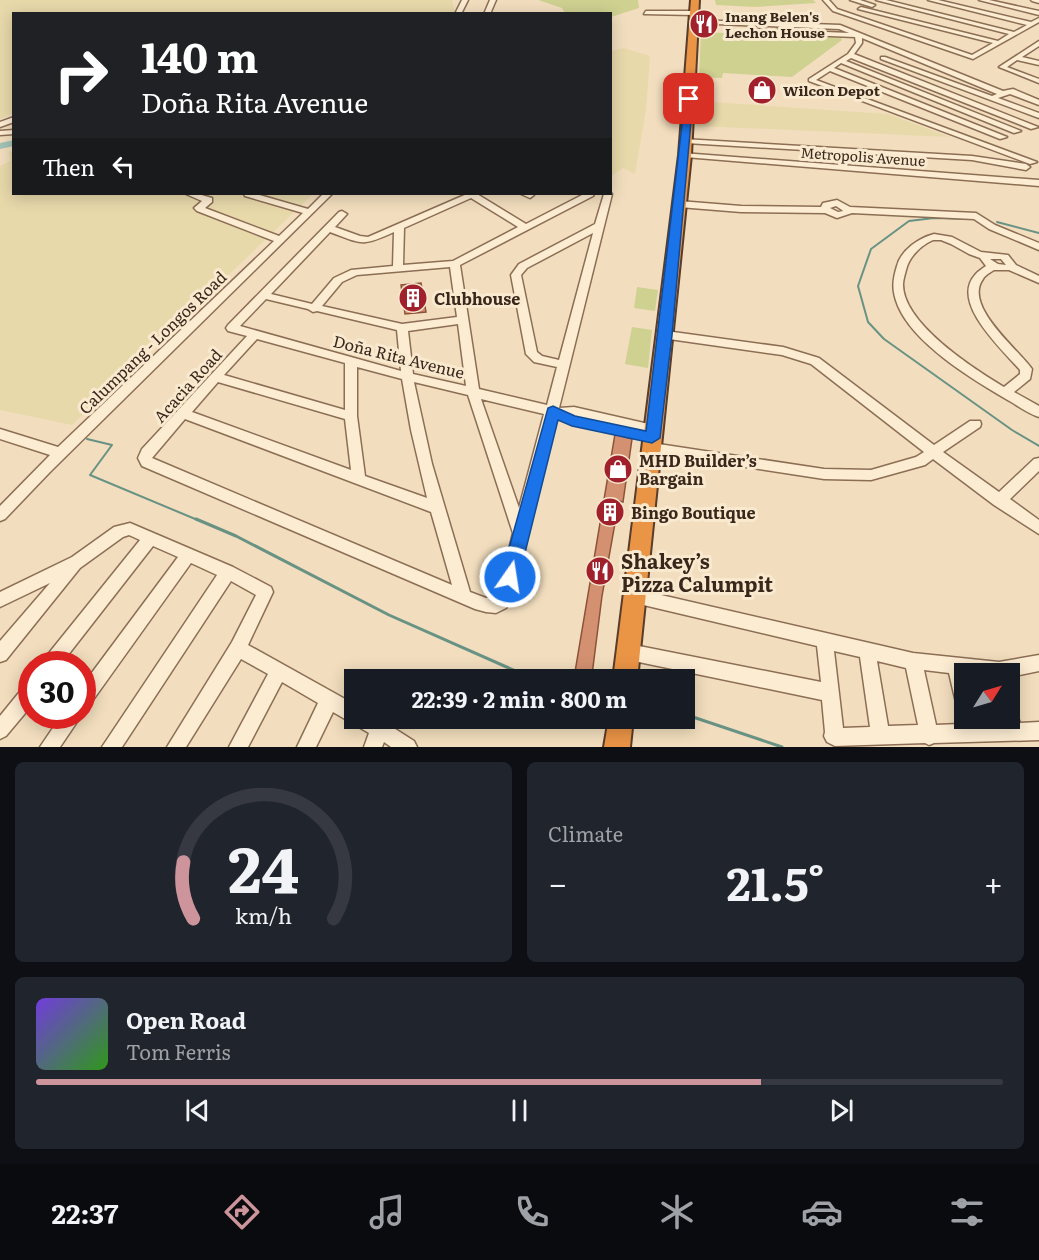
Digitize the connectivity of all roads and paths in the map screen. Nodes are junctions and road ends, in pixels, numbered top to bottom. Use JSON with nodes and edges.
{"nodes":[{"id":1,"x":826,"y":0,"type":"edge"},
{"id":2,"x":853,"y":0,"type":"edge"},
{"id":3,"x":879,"y":0,"type":"edge"},
{"id":4,"x":932,"y":0,"type":"edge"},
{"id":5,"x":956,"y":0,"type":"edge"},
{"id":6,"x":1009,"y":0,"type":"edge"},
{"id":7,"x":1034,"y":0,"type":"edge"},
{"id":8,"x":1039,"y":1,"type":"edge"},
{"id":9,"x":907,"y":2,"type":"edge"},
{"id":10,"x":983,"y":2,"type":"edge"},
{"id":11,"x":820,"y":7,"type":"dead end"},
{"id":12,"x":832,"y":7,"type":"junction"},
{"id":13,"x":1039,"y":7,"type":"edge"},
{"id":14,"x":894,"y":10,"type":"junction"},
{"id":15,"x":972,"y":10,"type":"junction"},
{"id":16,"x":646,"y":13,"type":"dead end"},
{"id":17,"x":1039,"y":13,"type":"edge"},
{"id":18,"x":694,"y":14,"type":"edge"},
{"id":19,"x":964,"y":14,"type":"junction"},
{"id":20,"x":886,"y":15,"type":"junction"},
{"id":21,"x":956,"y":19,"type":"junction"},
{"id":22,"x":875,"y":20,"type":"junction"},
{"id":23,"x":1037,"y":21,"type":"edge"},
{"id":24,"x":713,"y":22,"type":"junction"},
{"id":25,"x":769,"y":24,"type":"junction"},
{"id":26,"x":948,"y":24,"type":"junction"},
{"id":27,"x":938,"y":29,"type":"junction"},
{"id":28,"x":1024,"y":29,"type":"junction"},
{"id":29,"x":772,"y":31,"type":"junction"},
{"id":30,"x":929,"y":33,"type":"junction"},
{"id":31,"x":1016,"y":34,"type":"junction"},
{"id":32,"x":858,"y":35,"type":"junction"},
{"id":33,"x":1008,"y":38,"type":"junction"},
{"id":34,"x":918,"y":39,"type":"junction"},
{"id":35,"x":1000,"y":44,"type":"junction"},
{"id":36,"x":1038,"y":45,"type":"edge"},
{"id":37,"x":990,"y":50,"type":"junction"},
{"id":38,"x":1026,"y":52,"type":"junction"},
{"id":39,"x":902,"y":53,"type":"junction"},
{"id":40,"x":1039,"y":55,"type":"edge"},
{"id":41,"x":849,"y":56,"type":"junction"},
{"id":42,"x":883,"y":58,"type":"junction"},
{"id":43,"x":1017,"y":58,"type":"junction"},
{"id":44,"x":841,"y":61,"type":"junction"},
{"id":45,"x":870,"y":62,"type":"junction"},
{"id":46,"x":1039,"y":63,"type":"edge"},
{"id":47,"x":828,"y":68,"type":"junction"},
{"id":48,"x":1039,"y":74,"type":"edge"},
{"id":49,"x":848,"y":75,"type":"junction"},
{"id":50,"x":1029,"y":77,"type":"junction"},
{"id":51,"x":863,"y":81,"type":"junction"},
{"id":52,"x":1039,"y":81,"type":"edge"},
{"id":53,"x":823,"y":85,"type":"junction"},
{"id":54,"x":879,"y":87,"type":"junction"},
{"id":55,"x":841,"y":92,"type":"junction"},
{"id":56,"x":894,"y":93,"type":"junction"},
{"id":57,"x":1001,"y":93,"type":"junction"},
{"id":58,"x":857,"y":98,"type":"junction"},
{"id":59,"x":991,"y":98,"type":"junction"},
{"id":60,"x":1028,"y":98,"type":"junction"},
{"id":61,"x":910,"y":100,"type":"junction"},
{"id":62,"x":1039,"y":103,"type":"edge"},
{"id":63,"x":875,"y":104,"type":"junction"},
{"id":64,"x":1011,"y":106,"type":"junction"},
{"id":65,"x":928,"y":107,"type":"junction"},
{"id":66,"x":894,"y":111,"type":"junction"},
{"id":67,"x":947,"y":115,"type":"junction"},
{"id":68,"x":1038,"y":115,"type":"edge"},
{"id":69,"x":912,"y":117,"type":"junction"},
{"id":70,"x":966,"y":122,"type":"junction"},
{"id":71,"x":932,"y":125,"type":"junction"},
{"id":72,"x":1037,"y":127,"type":"edge"},
{"id":73,"x":1017,"y":131,"type":"junction"},
{"id":74,"x":951,"y":132,"type":"junction"},
{"id":75,"x":1003,"y":137,"type":"junction"},
{"id":76,"x":989,"y":146,"type":"junction"},
{"id":77,"x":691,"y":148,"type":"junction"},
{"id":78,"x":1039,"y":181,"type":"edge"},
{"id":79,"x":193,"y":195,"type":"edge"},
{"id":80,"x":251,"y":195,"type":"edge"},
{"id":81,"x":327,"y":195,"type":"edge"},
{"id":82,"x":470,"y":195,"type":"edge"},
{"id":83,"x":474,"y":195,"type":"edge"},
{"id":84,"x":588,"y":195,"type":"edge"},
{"id":85,"x":608,"y":195,"type":"edge"},
{"id":86,"x":680,"y":201,"type":"junction"},
{"id":87,"x":309,"y":212,"type":"junction"},
{"id":88,"x":342,"y":214,"type":"dead end"},
{"id":89,"x":601,"y":225,"type":"junction"},
{"id":90,"x":524,"y":226,"type":"junction"},
{"id":91,"x":399,"y":227,"type":"junction"},
{"id":92,"x":330,"y":228,"type":"junction"},
{"id":93,"x":281,"y":240,"type":"junction"},
{"id":94,"x":1022,"y":241,"type":"junction"},
{"id":95,"x":1039,"y":247,"type":"edge"},
{"id":96,"x":989,"y":261,"type":"junction"},
{"id":97,"x":1008,"y":262,"type":"junction"},
{"id":98,"x":455,"y":264,"type":"junction"},
{"id":99,"x":398,"y":268,"type":"junction"},
{"id":100,"x":1038,"y":282,"type":"edge"},
{"id":101,"x":265,"y":296,"type":"junction"},
{"id":102,"x":313,"y":309,"type":"junction"},
{"id":103,"x":462,"y":320,"type":"junction"},
{"id":104,"x":402,"y":328,"type":"junction"},
{"id":105,"x":254,"y":335,"type":"junction"},
{"id":106,"x":666,"y":335,"type":"junction"},
{"id":107,"x":351,"y":362,"type":"junction"},
{"id":108,"x":565,"y":365,"type":"junction"},
{"id":109,"x":405,"y":376,"type":"junction"},
{"id":110,"x":216,"y":377,"type":"junction"},
{"id":111,"x":473,"y":392,"type":"junction"},
{"id":112,"x":1005,"y":393,"type":"junction"},
{"id":113,"x":556,"y":412,"type":"junction"},
{"id":114,"x":1039,"y":412,"type":"edge"},
{"id":115,"x":184,"y":414,"type":"junction"},
{"id":116,"x":351,"y":416,"type":"junction"},
{"id":117,"x":975,"y":424,"type":"dead end"},
{"id":118,"x":0,"y":434,"type":"edge"},
{"id":119,"x":652,"y":439,"type":"junction"},
{"id":120,"x":932,"y":451,"type":"junction"},
{"id":121,"x":60,"y":453,"type":"junction"},
{"id":122,"x":1038,"y":467,"type":"edge"},
{"id":123,"x":359,"y":480,"type":"junction"},
{"id":124,"x":999,"y":501,"type":"junction"},
{"id":125,"x":437,"y":508,"type":"junction"},
{"id":126,"x":0,"y":515,"type":"edge"},
{"id":127,"x":1039,"y":528,"type":"edge"},
{"id":128,"x":520,"y":534,"type":"junction"},
{"id":129,"x":151,"y":537,"type":"junction"},
{"id":130,"x":188,"y":555,"type":"junction"},
{"id":131,"x":77,"y":562,"type":"junction"},
{"id":132,"x":228,"y":572,"type":"junction"},
{"id":133,"x":464,"y":597,"type":"junction"},
{"id":134,"x":635,"y":597,"type":"junction"},
{"id":135,"x":0,"y":600,"type":"edge"},
{"id":136,"x":825,"y":642,"type":"junction"},
{"id":137,"x":238,"y":648,"type":"junction"},
{"id":138,"x":867,"y":650,"type":"junction"},
{"id":139,"x":61,"y":651,"type":"edge"},
{"id":140,"x":628,"y":652,"type":"junction"},
{"id":141,"x":0,"y":654,"type":"edge"},
{"id":142,"x":913,"y":661,"type":"junction"},
{"id":143,"x":954,"y":665,"type":"edge"},
{"id":144,"x":1038,"y":668,"type":"edge"},
{"id":145,"x":626,"y":669,"type":"edge"},
{"id":146,"x":1020,"y":670,"type":"edge"},
{"id":147,"x":279,"y":671,"type":"junction"},
{"id":148,"x":96,"y":682,"type":"edge"},
{"id":149,"x":828,"y":692,"type":"junction"},
{"id":150,"x":330,"y":699,"type":"junction"},
{"id":151,"x":18,"y":708,"type":"edge"},
{"id":152,"x":344,"y":708,"type":"edge"},
{"id":153,"x":1020,"y":728,"type":"edge"},
{"id":154,"x":62,"y":729,"type":"edge"},
{"id":155,"x":619,"y":729,"type":"edge"},
{"id":156,"x":956,"y":729,"type":"edge"},
{"id":157,"x":0,"y":730,"type":"edge"},
{"id":158,"x":1039,"y":731,"type":"edge"},
{"id":159,"x":929,"y":736,"type":"junction"},
{"id":160,"x":881,"y":737,"type":"junction"},
{"id":161,"x":376,"y":738,"type":"edge"},
{"id":162,"x":49,"y":747,"type":"edge"},
{"id":163,"x":111,"y":747,"type":"edge"},
{"id":164,"x":176,"y":747,"type":"edge"},
{"id":165,"x":238,"y":747,"type":"edge"},
{"id":166,"x":306,"y":747,"type":"edge"},
{"id":167,"x":408,"y":747,"type":"edge"},
{"id":168,"x":617,"y":747,"type":"edge"}],
"edges":[{"from":1,"to":12,"type":"street"},
{"from":1,"to":20,"type":"street"},
{"from":2,"to":14,"type":"street"},
{"from":3,"to":9,"type":"street"},
{"from":4,"to":15,"type":"street"},
{"from":5,"to":10,"type":"street"},
{"from":6,"to":13,"type":"street"},
{"from":7,"to":8,"type":"street"},
{"from":9,"to":14,"type":"street"},
{"from":9,"to":19,"type":"street"},
{"from":9,"to":21,"type":"street"},
{"from":10,"to":15,"type":"street"},
{"from":10,"to":17,"type":"street"},
{"from":10,"to":23,"type":"street"},
{"from":11,"to":12,"type":"street"},
{"from":12,"to":22,"type":"street"},
{"from":14,"to":20,"type":"street"},
{"from":14,"to":26,"type":"street"},
{"from":15,"to":19,"type":"street"},
{"from":15,"to":23,"type":"street"},
{"from":16,"to":18,"type":"street"},
{"from":18,"to":24,"type":"street"},
{"from":18,"to":77,"type":"highway"},
{"from":19,"to":21,"type":"street"},
{"from":19,"to":28,"type":"street"},
{"from":20,"to":22,"type":"street"},
{"from":20,"to":27,"type":"street"},
{"from":21,"to":26,"type":"street"},
{"from":21,"to":31,"type":"street"},
{"from":22,"to":30,"type":"street"},
{"from":22,"to":34,"type":"street"},
{"from":23,"to":28,"type":"street"},
{"from":24,"to":25,"type":"street"},
{"from":24,"to":29,"type":"street"},
{"from":25,"to":29,"type":"street"},
{"from":25,"to":32,"type":"street"},
{"from":26,"to":27,"type":"street"},
{"from":26,"to":33,"type":"street"},
{"from":27,"to":30,"type":"street"},
{"from":27,"to":35,"type":"street"},
{"from":28,"to":31,"type":"street"},
{"from":29,"to":32,"type":"street"},
{"from":30,"to":34,"type":"street"},
{"from":30,"to":37,"type":"street"},
{"from":31,"to":33,"type":"street"},
{"from":32,"to":39,"type":"street"},
{"from":32,"to":41,"type":"street"},
{"from":33,"to":35,"type":"street"},
{"from":34,"to":37,"type":"street"},
{"from":35,"to":37,"type":"street"},
{"from":36,"to":38,"type":"street"},
{"from":38,"to":40,"type":"street"},
{"from":38,"to":43,"type":"street"},
{"from":39,"to":42,"type":"street"},
{"from":39,"to":57,"type":"street"},
{"from":41,"to":44,"type":"street"},
{"from":41,"to":45,"type":"street"},
{"from":42,"to":45,"type":"street"},
{"from":42,"to":59,"type":"street"},
{"from":43,"to":46,"type":"street"},
{"from":43,"to":50,"type":"street"},
{"from":44,"to":47,"type":"street"},
{"from":44,"to":73,"type":"street"},
{"from":45,"to":72,"type":"street"},
{"from":47,"to":49,"type":"street"},
{"from":47,"to":53,"type":"street"},
{"from":48,"to":50,"type":"street"},
{"from":49,"to":51,"type":"street"},
{"from":49,"to":53,"type":"street"},
{"from":50,"to":52,"type":"street"},
{"from":51,"to":54,"type":"street"},
{"from":51,"to":55,"type":"street"},
{"from":53,"to":55,"type":"street"},
{"from":54,"to":56,"type":"street"},
{"from":54,"to":58,"type":"street"},
{"from":55,"to":58,"type":"street"},
{"from":56,"to":61,"type":"street"},
{"from":56,"to":63,"type":"street"},
{"from":57,"to":59,"type":"street"},
{"from":57,"to":60,"type":"street"},
{"from":58,"to":63,"type":"street"},
{"from":59,"to":64,"type":"street"},
{"from":60,"to":62,"type":"street"},
{"from":60,"to":64,"type":"street"},
{"from":61,"to":65,"type":"street"},
{"from":61,"to":66,"type":"street"},
{"from":63,"to":66,"type":"street"},
{"from":64,"to":68,"type":"street"},
{"from":65,"to":67,"type":"street"},
{"from":65,"to":69,"type":"street"},
{"from":66,"to":69,"type":"street"},
{"from":67,"to":70,"type":"street"},
{"from":67,"to":71,"type":"street"},
{"from":69,"to":71,"type":"street"},
{"from":70,"to":74,"type":"street"},
{"from":70,"to":75,"type":"street"},
{"from":71,"to":74,"type":"street"},
{"from":72,"to":73,"type":"street"},
{"from":73,"to":75,"type":"street"},
{"from":74,"to":76,"type":"street"},
{"from":75,"to":76,"type":"street"},
{"from":76,"to":77,"type":"street"},
{"from":77,"to":78,"type":"street","name":"Metropolis Avenue"},
{"from":77,"to":86,"type":"highway"},
{"from":79,"to":93,"type":"street"},
{"from":80,"to":87,"type":"street"},
{"from":81,"to":87,"type":"street","name":"Calumpang - Longos Road"},
{"from":82,"to":91,"type":"street"},
{"from":83,"to":90,"type":"street"},
{"from":84,"to":90,"type":"street"},
{"from":85,"to":89,"type":"street"},
{"from":86,"to":94,"type":"street"},
{"from":86,"to":106,"type":"highway"},
{"from":87,"to":93,"type":"street","name":"Calumpang - Longos Road"},
{"from":88,"to":92,"type":"street"},
{"from":89,"to":108,"type":"street"},
{"from":89,"to":108,"type":"street"},
{"from":90,"to":98,"type":"street"},
{"from":91,"to":92,"type":"street"},
{"from":91,"to":99,"type":"street"},
{"from":92,"to":101,"type":"street"},
{"from":93,"to":121,"type":"street","name":"Calumpang - Longos Road"},
{"from":94,"to":95,"type":"street"},
{"from":94,"to":97,"type":"street"},
{"from":96,"to":97,"type":"street"},
{"from":96,"to":112,"type":"street"},
{"from":96,"to":112,"type":"street"},
{"from":97,"to":100,"type":"street"},
{"from":98,"to":99,"type":"street"},
{"from":98,"to":103,"type":"street"},
{"from":99,"to":102,"type":"street"},
{"from":101,"to":102,"type":"street"},
{"from":101,"to":105,"type":"street","name":"Doña Rita Avenue"},
{"from":102,"to":104,"type":"street"},
{"from":103,"to":104,"type":"street"},
{"from":103,"to":111,"type":"street"},
{"from":104,"to":109,"type":"street"},
{"from":105,"to":107,"type":"street","name":"Doña Rita Avenue"},
{"from":105,"to":110,"type":"street","name":"Acacia Road"},
{"from":106,"to":119,"type":"highway"},
{"from":106,"to":120,"type":"street"},
{"from":107,"to":109,"type":"street","name":"Doña Rita Avenue"},
{"from":107,"to":116,"type":"street"},
{"from":108,"to":113,"type":"street"},
{"from":109,"to":111,"type":"street","name":"Doña Rita Avenue"},
{"from":109,"to":125,"type":"street"},
{"from":110,"to":115,"type":"street","name":"Acacia Road"},
{"from":110,"to":116,"type":"street"},
{"from":111,"to":113,"type":"street","name":"Doña Rita Avenue"},
{"from":111,"to":128,"type":"street"},
{"from":112,"to":114,"type":"street"},
{"from":113,"to":119,"type":"street","name":"Doña Rita Avenue"},
{"from":113,"to":128,"type":"street"},
{"from":115,"to":123,"type":"street"},
{"from":115,"to":133,"type":"street","name":"Acacia Road"},
{"from":116,"to":123,"type":"street"},
{"from":117,"to":120,"type":"street","name":"Doña Rita Avenue"},
{"from":118,"to":121,"type":"street"},
{"from":119,"to":120,"type":"street","name":"Doña Rita Avenue"},
{"from":119,"to":134,"type":"highway"},
{"from":120,"to":124,"type":"street"},
{"from":121,"to":126,"type":"street","name":"Calumpang - Longos Road"},
{"from":122,"to":124,"type":"street"},
{"from":123,"to":125,"type":"street"},
{"from":124,"to":127,"type":"street"},
{"from":125,"to":133,"type":"street"},
{"from":128,"to":133,"type":"street"},
{"from":129,"to":130,"type":"street"},
{"from":129,"to":131,"type":"street"},
{"from":129,"to":139,"type":"street"},
{"from":130,"to":132,"type":"street"},
{"from":130,"to":148,"type":"street"},
{"from":131,"to":135,"type":"street"},
{"from":131,"to":141,"type":"street"},
{"from":132,"to":137,"type":"street"},
{"from":132,"to":163,"type":"street"},
{"from":134,"to":136,"type":"street"},
{"from":134,"to":140,"type":"highway"},
{"from":136,"to":138,"type":"street"},
{"from":136,"to":149,"type":"street"},
{"from":137,"to":147,"type":"street"},
{"from":137,"to":164,"type":"street"},
{"from":138,"to":142,"type":"street"},
{"from":138,"to":160,"type":"street"},
{"from":140,"to":145,"type":"highway"},
{"from":140,"to":149,"type":"street"},
{"from":142,"to":143,"type":"street"},
{"from":142,"to":159,"type":"street"},
{"from":144,"to":146,"type":"street"},
{"from":147,"to":150,"type":"street"},
{"from":147,"to":165,"type":"street"},
{"from":149,"to":160,"type":"street"},
{"from":150,"to":152,"type":"street"},
{"from":150,"to":166,"type":"street"},
{"from":151,"to":157,"type":"street"},
{"from":153,"to":158,"type":"street"},
{"from":154,"to":162,"type":"street"},
{"from":155,"to":168,"type":"highway"},
{"from":156,"to":159,"type":"street"},
{"from":159,"to":160,"type":"street"},
{"from":161,"to":167,"type":"street"}]}
